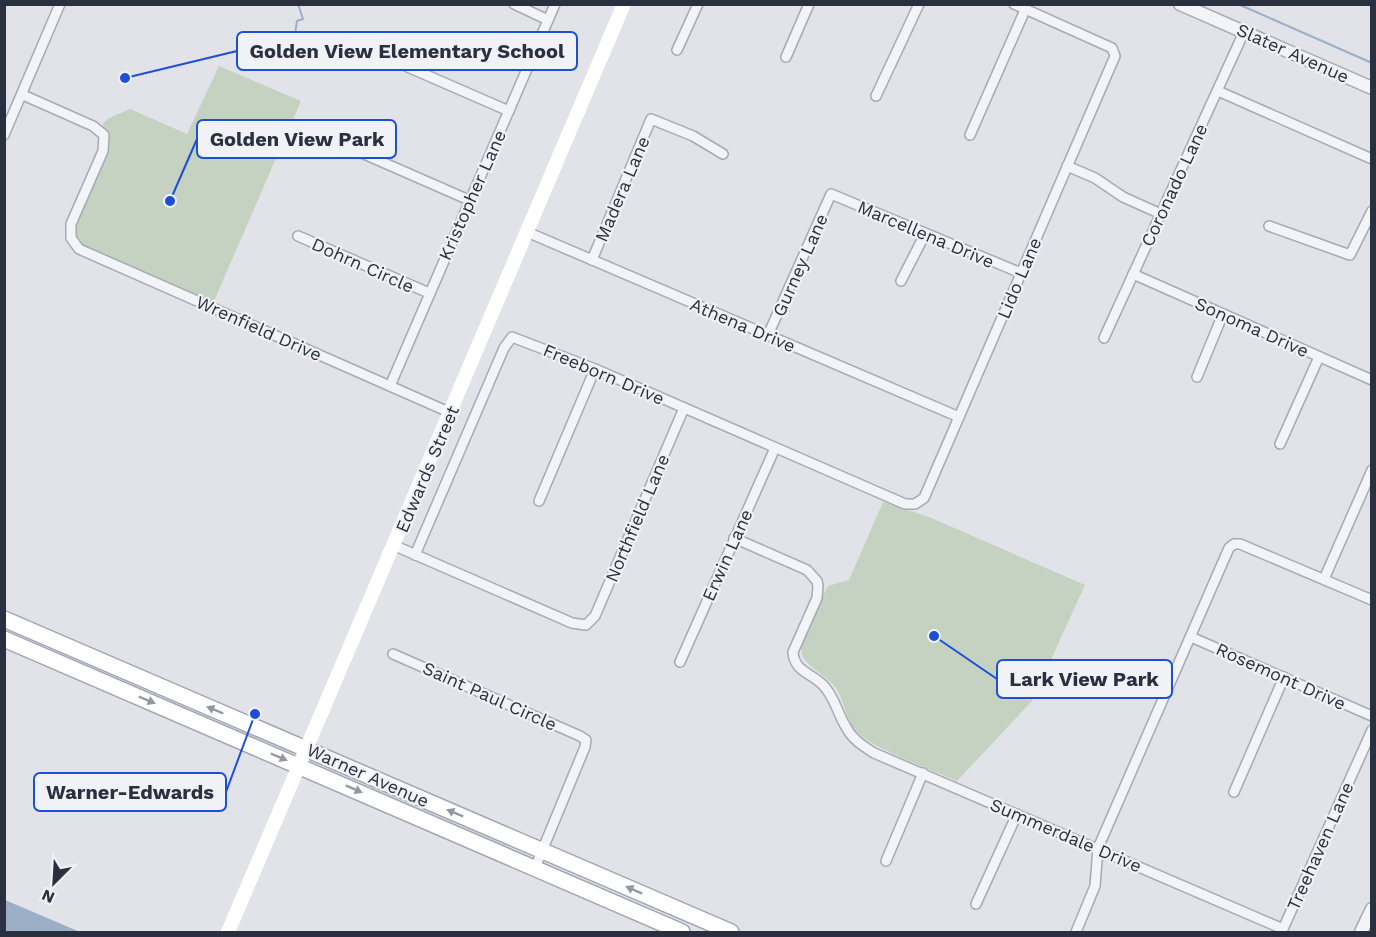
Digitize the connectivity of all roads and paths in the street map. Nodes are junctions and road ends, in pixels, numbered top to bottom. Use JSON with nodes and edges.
{"nodes":[{"id":1,"x":60,"y":4,"type":"edge"},
{"id":2,"x":514,"y":4,"type":"edge"},
{"id":3,"x":555,"y":4,"type":"edge"},
{"id":4,"x":624,"y":4,"type":"edge"},
{"id":5,"x":698,"y":4,"type":"edge"},
{"id":6,"x":809,"y":4,"type":"edge"},
{"id":7,"x":919,"y":4,"type":"edge"},
{"id":8,"x":1014,"y":4,"type":"edge"},
{"id":9,"x":1180,"y":4,"type":"edge"},
{"id":10,"x":1025,"y":10,"type":"junction"},
{"id":11,"x":548,"y":20,"type":"junction"},
{"id":12,"x":1244,"y":32,"type":"junction"},
{"id":13,"x":677,"y":50,"type":"dead end"},
{"id":14,"x":378,"y":54,"type":"dead end"},
{"id":15,"x":786,"y":57,"type":"dead end"},
{"id":16,"x":1371,"y":88,"type":"edge"},
{"id":17,"x":1218,"y":91,"type":"junction"},
{"id":18,"x":23,"y":95,"type":"junction"},
{"id":19,"x":876,"y":96,"type":"dead end"},
{"id":20,"x":508,"y":111,"type":"junction"},
{"id":21,"x":4,"y":135,"type":"edge"},
{"id":22,"x":970,"y":135,"type":"dead end"},
{"id":23,"x":340,"y":144,"type":"dead end"},
{"id":24,"x":723,"y":154,"type":"dead end"},
{"id":25,"x":1371,"y":159,"type":"edge"},
{"id":26,"x":1067,"y":166,"type":"junction"},
{"id":27,"x":831,"y":194,"type":"joint"},
{"id":28,"x":469,"y":200,"type":"junction"},
{"id":29,"x":1371,"y":211,"type":"edge"},
{"id":30,"x":1161,"y":213,"type":"junction"},
{"id":31,"x":1269,"y":226,"type":"dead end"},
{"id":32,"x":527,"y":232,"type":"junction"},
{"id":33,"x":925,"y":234,"type":"junction"},
{"id":34,"x":298,"y":236,"type":"dead end"},
{"id":35,"x":592,"y":260,"type":"junction"},
{"id":36,"x":1021,"y":273,"type":"junction"},
{"id":37,"x":1133,"y":274,"type":"junction"},
{"id":38,"x":901,"y":281,"type":"dead end"},
{"id":39,"x":429,"y":293,"type":"junction"},
{"id":40,"x":1223,"y":314,"type":"junction"},
{"id":41,"x":768,"y":335,"type":"junction"},
{"id":42,"x":1104,"y":338,"type":"dead end"},
{"id":43,"x":1318,"y":357,"type":"junction"},
{"id":44,"x":595,"y":369,"type":"junction"},
{"id":45,"x":1197,"y":377,"type":"dead end"},
{"id":46,"x":1371,"y":380,"type":"edge"},
{"id":47,"x":390,"y":386,"type":"junction"},
{"id":48,"x":684,"y":408,"type":"junction"},
{"id":49,"x":451,"y":413,"type":"junction"},
{"id":50,"x":959,"y":417,"type":"junction"},
{"id":51,"x":1280,"y":444,"type":"dead end"},
{"id":52,"x":775,"y":447,"type":"junction"},
{"id":53,"x":1371,"y":470,"type":"edge"},
{"id":54,"x":538,"y":501,"type":"dead end"},
{"id":55,"x":915,"y":504,"type":"joint"},
{"id":56,"x":734,"y":538,"type":"junction"},
{"id":57,"x":393,"y":545,"type":"junction"},
{"id":58,"x":416,"y":555,"type":"junction"},
{"id":59,"x":1324,"y":579,"type":"junction"},
{"id":60,"x":1371,"y":600,"type":"edge"},
{"id":61,"x":4,"y":619,"type":"edge"},
{"id":62,"x":1191,"y":637,"type":"junction"},
{"id":63,"x":9,"y":641,"type":"edge"},
{"id":64,"x":81,"y":652,"type":"junction"},
{"id":65,"x":393,"y":654,"type":"dead end"},
{"id":66,"x":680,"y":662,"type":"dead end"},
{"id":67,"x":74,"y":669,"type":"junction"},
{"id":68,"x":1284,"y":677,"type":"junction"},
{"id":69,"x":149,"y":681,"type":"junction"},
{"id":70,"x":1371,"y":716,"type":"edge"},
{"id":71,"x":1371,"y":730,"type":"edge"},
{"id":72,"x":308,"y":749,"type":"junction"},
{"id":73,"x":300,"y":766,"type":"junction"},
{"id":74,"x":923,"y":773,"type":"junction"},
{"id":75,"x":1234,"y":792,"type":"dead end"},
{"id":76,"x":1017,"y":814,"type":"junction"},
{"id":77,"x":1098,"y":849,"type":"junction"},
{"id":78,"x":543,"y":850,"type":"junction"},
{"id":79,"x":886,"y":861,"type":"dead end"},
{"id":80,"x":535,"y":868,"type":"junction"},
{"id":81,"x":976,"y":904,"type":"dead end"},
{"id":82,"x":1371,"y":909,"type":"edge"},
{"id":83,"x":1283,"y":929,"type":"joint"},
{"id":84,"x":228,"y":933,"type":"edge"},
{"id":85,"x":682,"y":933,"type":"edge"},
{"id":86,"x":731,"y":933,"type":"edge"},
{"id":87,"x":1076,"y":933,"type":"edge"},
{"id":88,"x":1361,"y":933,"type":"edge"}],
"edges":[{"from":1,"to":18,"type":"street"},
{"from":2,"to":11,"type":"street"},
{"from":3,"to":11,"type":"street","name":"Kristopher Lane"},
{"from":4,"to":32,"type":"main road","name":"Edwards Street"},
{"from":5,"to":13,"type":"street"},
{"from":6,"to":15,"type":"street"},
{"from":7,"to":19,"type":"street"},
{"from":8,"to":10,"type":"street"},
{"from":9,"to":12,"type":"street","name":"Slater Avenue"},
{"from":10,"to":22,"type":"street"},
{"from":10,"to":26,"type":"street","name":"Lido Lane"},
{"from":11,"to":20,"type":"street","name":"Kristopher Lane"},
{"from":12,"to":16,"type":"street","name":"Slater Avenue"},
{"from":12,"to":17,"type":"street","name":"Coronado Lane"},
{"from":14,"to":20,"type":"street"},
{"from":17,"to":25,"type":"street"},
{"from":17,"to":30,"type":"street","name":"Coronado Lane"},
{"from":18,"to":21,"type":"street"},
{"from":18,"to":47,"type":"street","name":"Wrenfield Drive"},
{"from":20,"to":28,"type":"street","name":"Kristopher Lane"},
{"from":23,"to":28,"type":"street"},
{"from":24,"to":35,"type":"street","name":"Madera Lane"},
{"from":26,"to":30,"type":"street"},
{"from":26,"to":36,"type":"street","name":"Lido Lane"},
{"from":27,"to":33,"type":"street","name":"Marcellena Drive"},
{"from":27,"to":41,"type":"street","name":"Gurney Lane"},
{"from":28,"to":39,"type":"street","name":"Kristopher Lane"},
{"from":29,"to":31,"type":"street"},
{"from":30,"to":37,"type":"street","name":"Coronado Lane"},
{"from":32,"to":35,"type":"street","name":"Athena Drive"},
{"from":32,"to":49,"type":"main road","name":"Edwards Street"},
{"from":33,"to":36,"type":"street","name":"Marcellena Drive"},
{"from":33,"to":38,"type":"street"},
{"from":34,"to":39,"type":"street","name":"Dohrn Circle"},
{"from":35,"to":41,"type":"street","name":"Athena Drive"},
{"from":36,"to":50,"type":"street","name":"Lido Lane"},
{"from":37,"to":40,"type":"street","name":"Sonoma Drive"},
{"from":37,"to":42,"type":"street","name":"Coronado Lane"},
{"from":39,"to":47,"type":"street","name":"Kristopher Lane"},
{"from":40,"to":43,"type":"street","name":"Sonoma Drive"},
{"from":40,"to":45,"type":"street"},
{"from":41,"to":50,"type":"street","name":"Athena Drive"},
{"from":43,"to":46,"type":"street","name":"Sonoma Drive"},
{"from":43,"to":51,"type":"street"},
{"from":44,"to":48,"type":"street","name":"Freeborn Drive"},
{"from":44,"to":54,"type":"street"},
{"from":44,"to":58,"type":"street","name":"Freeborn Drive"},
{"from":47,"to":49,"type":"street","name":"Wrenfield Drive"},
{"from":48,"to":52,"type":"street","name":"Freeborn Drive"},
{"from":48,"to":58,"type":"street","name":"Northfield Lane"},
{"from":49,"to":57,"type":"main road","name":"Edwards Street"},
{"from":50,"to":55,"type":"street","name":"Lido Lane"},
{"from":52,"to":55,"type":"street","name":"Freeborn Drive"},
{"from":52,"to":56,"type":"street","name":"Erwin Lane"},
{"from":53,"to":59,"type":"street"},
{"from":56,"to":66,"type":"street","name":"Erwin Lane"},
{"from":56,"to":74,"type":"street","name":"Summerdale Drive"},
{"from":57,"to":58,"type":"street"},
{"from":57,"to":72,"type":"main road","name":"Edwards Street"},
{"from":59,"to":60,"type":"street"},
{"from":59,"to":62,"type":"street"},
{"from":61,"to":64,"type":"main road","name":"Warner Avenue"},
{"from":62,"to":68,"type":"street","name":"Rosemont Drive"},
{"from":62,"to":77,"type":"street"},
{"from":63,"to":64,"type":"main road"},
{"from":63,"to":67,"type":"main road","name":"Warner Avenue"},
{"from":64,"to":69,"type":"main road","name":"Warner Avenue"},
{"from":65,"to":78,"type":"street","name":"Saint Paul Circle"},
{"from":67,"to":69,"type":"main road"},
{"from":67,"to":73,"type":"main road","name":"Warner Avenue","one_way":true},
{"from":68,"to":70,"type":"street","name":"Rosemont Drive"},
{"from":68,"to":75,"type":"street"},
{"from":72,"to":69,"type":"main road","name":"Warner Avenue","one_way":true},
{"from":71,"to":83,"type":"street","name":"Treehaven Lane"},
{"from":72,"to":73,"type":"main road","name":"Edwards Street"},
{"from":78,"to":72,"type":"main road","name":"Warner Avenue","one_way":true},
{"from":73,"to":80,"type":"main road","name":"Warner Avenue","one_way":true},
{"from":73,"to":84,"type":"main road","name":"Edwards Street"},
{"from":74,"to":76,"type":"street","name":"Summerdale Drive"},
{"from":74,"to":79,"type":"street"},
{"from":76,"to":77,"type":"street","name":"Summerdale Drive"},
{"from":76,"to":81,"type":"street"},
{"from":77,"to":83,"type":"street","name":"Summerdale Drive"},
{"from":77,"to":87,"type":"street"},
{"from":78,"to":80,"type":"street"},
{"from":86,"to":78,"type":"main road","name":"Warner Avenue","one_way":true},
{"from":80,"to":85,"type":"main road","name":"Warner Avenue"},
{"from":82,"to":88,"type":"street"}]}
